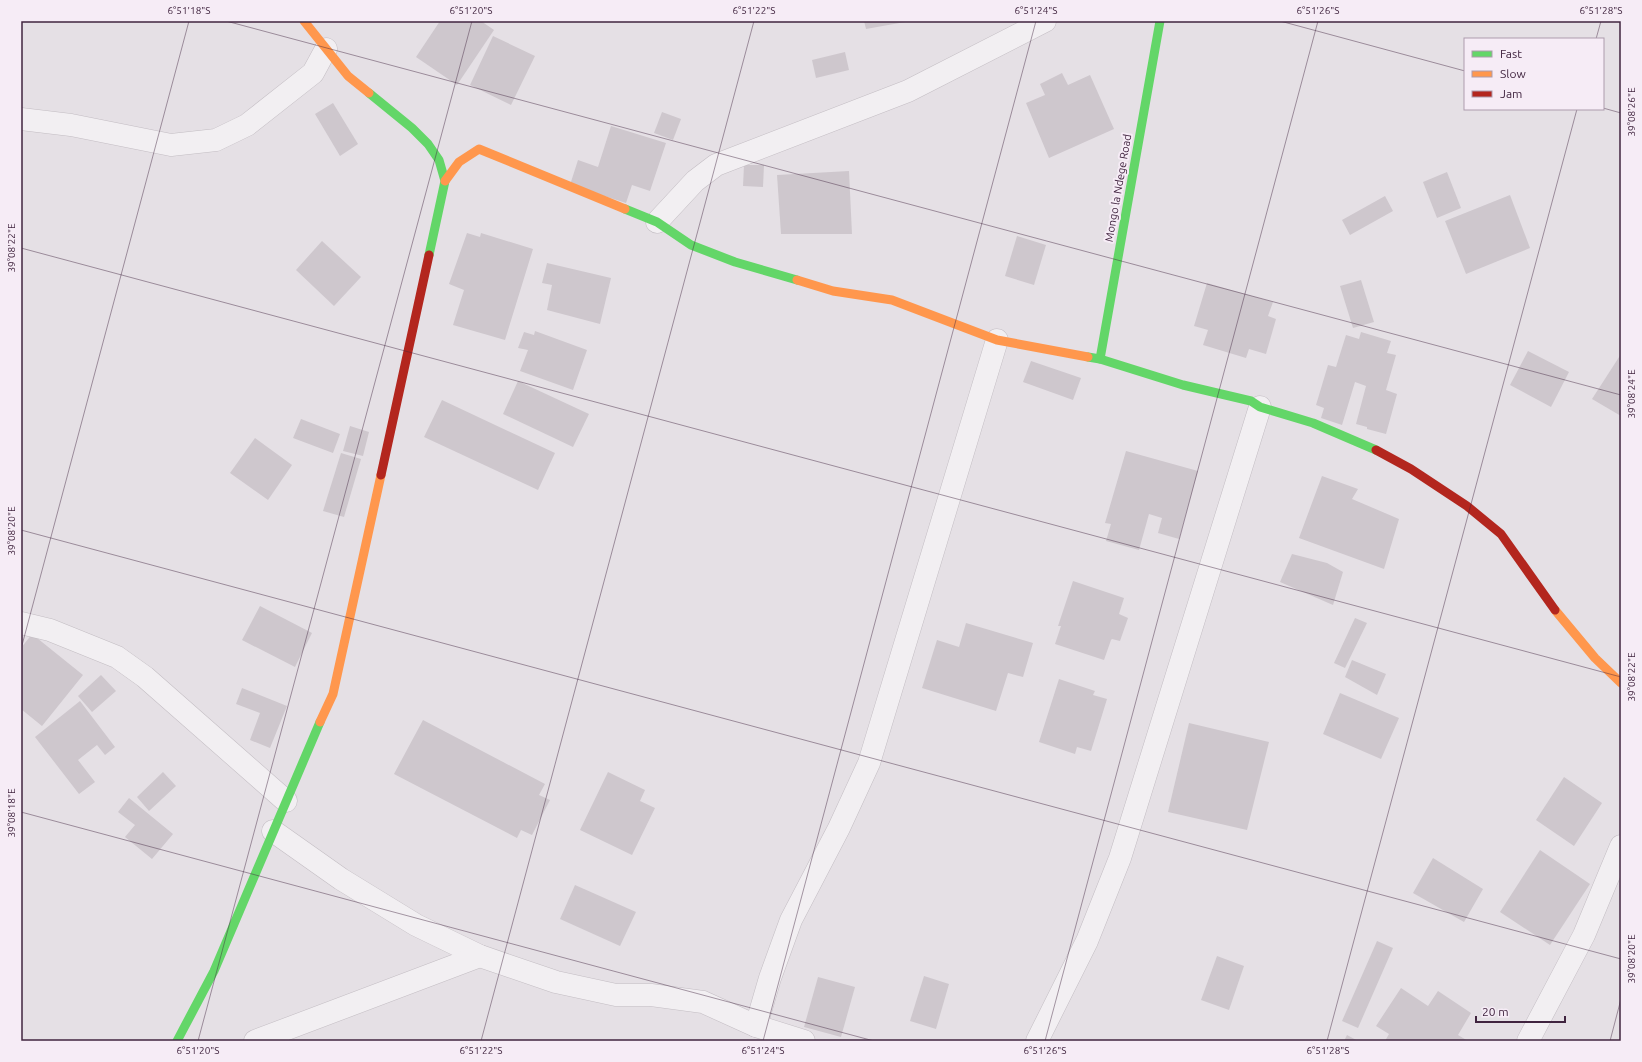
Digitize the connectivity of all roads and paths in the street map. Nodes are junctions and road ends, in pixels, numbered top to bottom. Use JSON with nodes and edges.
{"nodes":[{"id":1,"x":304,"y":21,"type":"edge"},
{"id":2,"x":1045,"y":21,"type":"edge"},
{"id":3,"x":1160,"y":21,"type":"edge"},
{"id":4,"x":326,"y":49,"type":"junction"},
{"id":5,"x":21,"y":119,"type":"edge"},
{"id":6,"x":445,"y":181,"type":"junction"},
{"id":7,"x":657,"y":222,"type":"junction"},
{"id":8,"x":996,"y":340,"type":"junction"},
{"id":9,"x":1100,"y":359,"type":"junction"},
{"id":10,"x":1260,"y":407,"type":"junction"},
{"id":11,"x":21,"y":623,"type":"edge"},
{"id":12,"x":1621,"y":683,"type":"edge"},
{"id":13,"x":286,"y":801,"type":"junction"},
{"id":14,"x":273,"y":831,"type":"junction"},
{"id":15,"x":1621,"y":846,"type":"edge"},
{"id":16,"x":480,"y":956,"type":"junction"},
{"id":17,"x":756,"y":1026,"type":"junction"},
{"id":18,"x":177,"y":1041,"type":"edge"},
{"id":19,"x":255,"y":1041,"type":"edge"},
{"id":20,"x":804,"y":1041,"type":"edge"},
{"id":21,"x":1037,"y":1041,"type":"edge"},
{"id":22,"x":1528,"y":1041,"type":"edge"}],
"edges":[{"from":1,"to":4,"type":"street"},
{"from":2,"to":7,"type":"street"},
{"from":3,"to":9,"type":"street","name":"Mongo la Ndege Road"},
{"from":4,"to":5,"type":"street"},
{"from":4,"to":6,"type":"street"},
{"from":6,"to":7,"type":"street"},
{"from":6,"to":13,"type":"street"},
{"from":7,"to":8,"type":"street"},
{"from":8,"to":9,"type":"street"},
{"from":8,"to":17,"type":"street"},
{"from":9,"to":10,"type":"street"},
{"from":10,"to":12,"type":"street"},
{"from":10,"to":21,"type":"street"},
{"from":11,"to":13,"type":"street"},
{"from":13,"to":14,"type":"street"},
{"from":14,"to":16,"type":"street"},
{"from":14,"to":18,"type":"street"},
{"from":15,"to":22,"type":"street"},
{"from":16,"to":17,"type":"street"},
{"from":16,"to":19,"type":"street"},
{"from":17,"to":20,"type":"street"}]}
